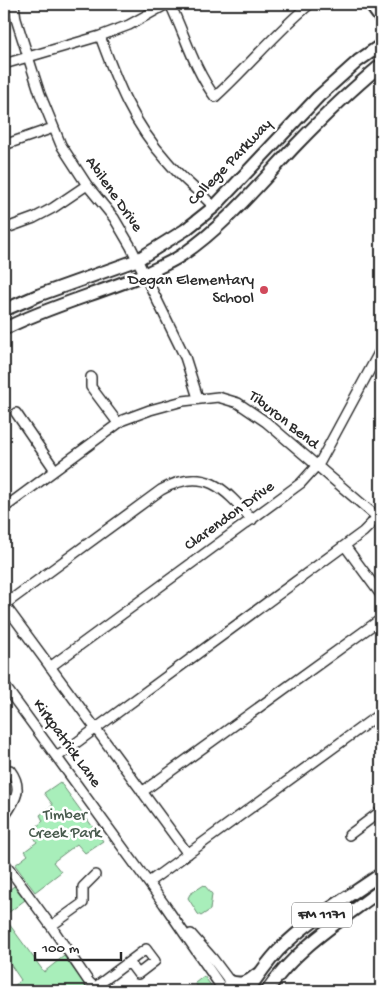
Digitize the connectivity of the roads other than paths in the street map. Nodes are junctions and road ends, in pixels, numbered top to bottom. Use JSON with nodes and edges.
{"nodes":[{"id":1,"x":14,"y":4,"type":"edge"},
{"id":2,"x":168,"y":4,"type":"edge"},
{"id":3,"x":310,"y":4,"type":"edge"},
{"id":4,"x":370,"y":4,"type":"edge"},
{"id":5,"x":381,"y":19,"type":"edge"},
{"id":6,"x":100,"y":36,"type":"junction"},
{"id":7,"x":381,"y":44,"type":"edge"},
{"id":8,"x":28,"y":57,"type":"junction"},
{"id":9,"x":4,"y":64,"type":"edge"},
{"id":10,"x":381,"y":65,"type":"edge"},
{"id":11,"x":53,"y":128,"type":"junction"},
{"id":12,"x":4,"y":145,"type":"edge"},
{"id":13,"x":87,"y":185,"type":"junction"},
{"id":14,"x":214,"y":207,"type":"junction"},
{"id":15,"x":195,"y":223,"type":"junction"},
{"id":16,"x":4,"y":229,"type":"edge"},
{"id":17,"x":207,"y":236,"type":"junction"},
{"id":18,"x":138,"y":260,"type":"junction"},
{"id":19,"x":144,"y":274,"type":"junction"},
{"id":20,"x":4,"y":310,"type":"edge"},
{"id":21,"x":4,"y":328,"type":"edge"},
{"id":22,"x":381,"y":349,"type":"edge"},
{"id":23,"x":91,"y":377,"type":"dead end"},
{"id":24,"x":198,"y":398,"type":"junction"},
{"id":25,"x":16,"y":413,"type":"dead end"},
{"id":26,"x":118,"y":423,"type":"junction"},
{"id":27,"x":317,"y":466,"type":"junction"},
{"id":28,"x":55,"y":470,"type":"junction"},
{"id":29,"x":4,"y":508,"type":"edge"},
{"id":30,"x":379,"y":514,"type":"edge"},
{"id":31,"x":252,"y":520,"type":"junction"},
{"id":32,"x":345,"y":546,"type":"junction"},
{"id":33,"x":381,"y":595,"type":"edge"},
{"id":34,"x":4,"y":604,"type":"edge"},
{"id":35,"x":381,"y":619,"type":"edge"},
{"id":36,"x":50,"y":667,"type":"junction"},
{"id":37,"x":4,"y":685,"type":"edge"},
{"id":38,"x":381,"y":713,"type":"edge"},
{"id":39,"x":96,"y":729,"type":"junction"},
{"id":40,"x":57,"y":757,"type":"junction"},
{"id":41,"x":4,"y":770,"type":"edge"},
{"id":42,"x":142,"y":792,"type":"junction"},
{"id":43,"x":381,"y":811,"type":"edge"},
{"id":44,"x":4,"y":814,"type":"edge"},
{"id":45,"x":349,"y":835,"type":"dead end"},
{"id":46,"x":188,"y":854,"type":"junction"},
{"id":47,"x":4,"y":862,"type":"edge"},
{"id":48,"x":381,"y":874,"type":"edge"},
{"id":49,"x":95,"y":875,"type":"dead end"},
{"id":50,"x":370,"y":881,"type":"junction"},
{"id":51,"x":149,"y":882,"type":"junction"},
{"id":52,"x":380,"y":893,"type":"edge"},
{"id":53,"x":332,"y":908,"type":"junction"},
{"id":54,"x":340,"y":920,"type":"junction"},
{"id":55,"x":52,"y":926,"type":"junction"},
{"id":56,"x":130,"y":962,"type":"dead end"},
{"id":57,"x":263,"y":970,"type":"junction"},
{"id":58,"x":227,"y":986,"type":"edge"},
{"id":59,"x":96,"y":990,"type":"edge"},
{"id":60,"x":237,"y":991,"type":"edge"},
{"id":61,"x":248,"y":991,"type":"edge"},
{"id":62,"x":267,"y":991,"type":"edge"}],
"edges":[{"from":1,"to":8,"type":"street","name":"Abilene Drive"},
{"from":2,"to":3,"type":"street"},
{"from":2,"to":6,"type":"street"},
{"from":4,"to":5,"type":"main road"},
{"from":6,"to":8,"type":"street"},
{"from":6,"to":14,"type":"street"},
{"from":7,"to":14,"type":"main road","name":"College Parkway"},
{"from":8,"to":9,"type":"street"},
{"from":8,"to":11,"type":"street","name":"Abilene Drive"},
{"from":10,"to":17,"type":"main road"},
{"from":11,"to":12,"type":"street"},
{"from":11,"to":13,"type":"street","name":"Abilene Drive"},
{"from":13,"to":16,"type":"street"},
{"from":13,"to":18,"type":"street","name":"Abilene Drive"},
{"from":14,"to":15,"type":"main road","name":"College Parkway"},
{"from":15,"to":17,"type":"main road"},
{"from":15,"to":18,"type":"main road","name":"College Parkway"},
{"from":17,"to":19,"type":"main road"},
{"from":18,"to":19,"type":"street","name":"Abilene Drive"},
{"from":18,"to":20,"type":"main road","name":"College Parkway"},
{"from":19,"to":21,"type":"main road"},
{"from":19,"to":24,"type":"street","name":"Abilene Drive"},
{"from":22,"to":27,"type":"street","name":"Clarendon Drive"},
{"from":23,"to":26,"type":"street"},
{"from":24,"to":26,"type":"street","name":"Tiburon Bend"},
{"from":24,"to":27,"type":"street","name":"Tiburon Bend"},
{"from":25,"to":28,"type":"street"},
{"from":26,"to":28,"type":"street","name":"Tiburon Bend"},
{"from":27,"to":30,"type":"street","name":"Tiburon Bend"},
{"from":27,"to":31,"type":"street","name":"Clarendon Drive"},
{"from":28,"to":29,"type":"street","name":"Tiburon Bend"},
{"from":30,"to":32,"type":"street"},
{"from":31,"to":34,"type":"street"},
{"from":31,"to":36,"type":"street","name":"Clarendon Drive"},
{"from":32,"to":33,"type":"street"},
{"from":32,"to":39,"type":"street"},
{"from":34,"to":36,"type":"street"},
{"from":35,"to":42,"type":"street"},
{"from":36,"to":39,"type":"street"},
{"from":37,"to":40,"type":"street","name":"Kirkpatrick Lane"},
{"from":38,"to":46,"type":"street"},
{"from":39,"to":40,"type":"street"},
{"from":39,"to":42,"type":"street"},
{"from":40,"to":51,"type":"street","name":"Kirkpatrick Lane"},
{"from":41,"to":44,"type":"street"},
{"from":42,"to":46,"type":"street"},
{"from":43,"to":45,"type":"street"},
{"from":46,"to":51,"type":"street"},
{"from":47,"to":55,"type":"street"},
{"from":48,"to":50,"type":"main road","number":"FM 1171"},
{"from":49,"to":55,"type":"street"},
{"from":50,"to":52,"type":"street"},
{"from":50,"to":53,"type":"main road","number":"FM 1171"},
{"from":51,"to":58,"type":"street","name":"Kirkpatrick Lane"},
{"from":52,"to":54,"type":"main road","number":"FM 1171"},
{"from":53,"to":54,"type":"main road"},
{"from":53,"to":57,"type":"main road","number":"FM 1171"},
{"from":54,"to":62,"type":"main road","number":"FM 1171"},
{"from":55,"to":59,"type":"street"},
{"from":56,"to":59,"type":"street"},
{"from":57,"to":58,"type":"main road"},
{"from":57,"to":61,"type":"main road","number":"FM 1171"},
{"from":58,"to":60,"type":"street","name":"Kirkpatrick Lane"}]}
